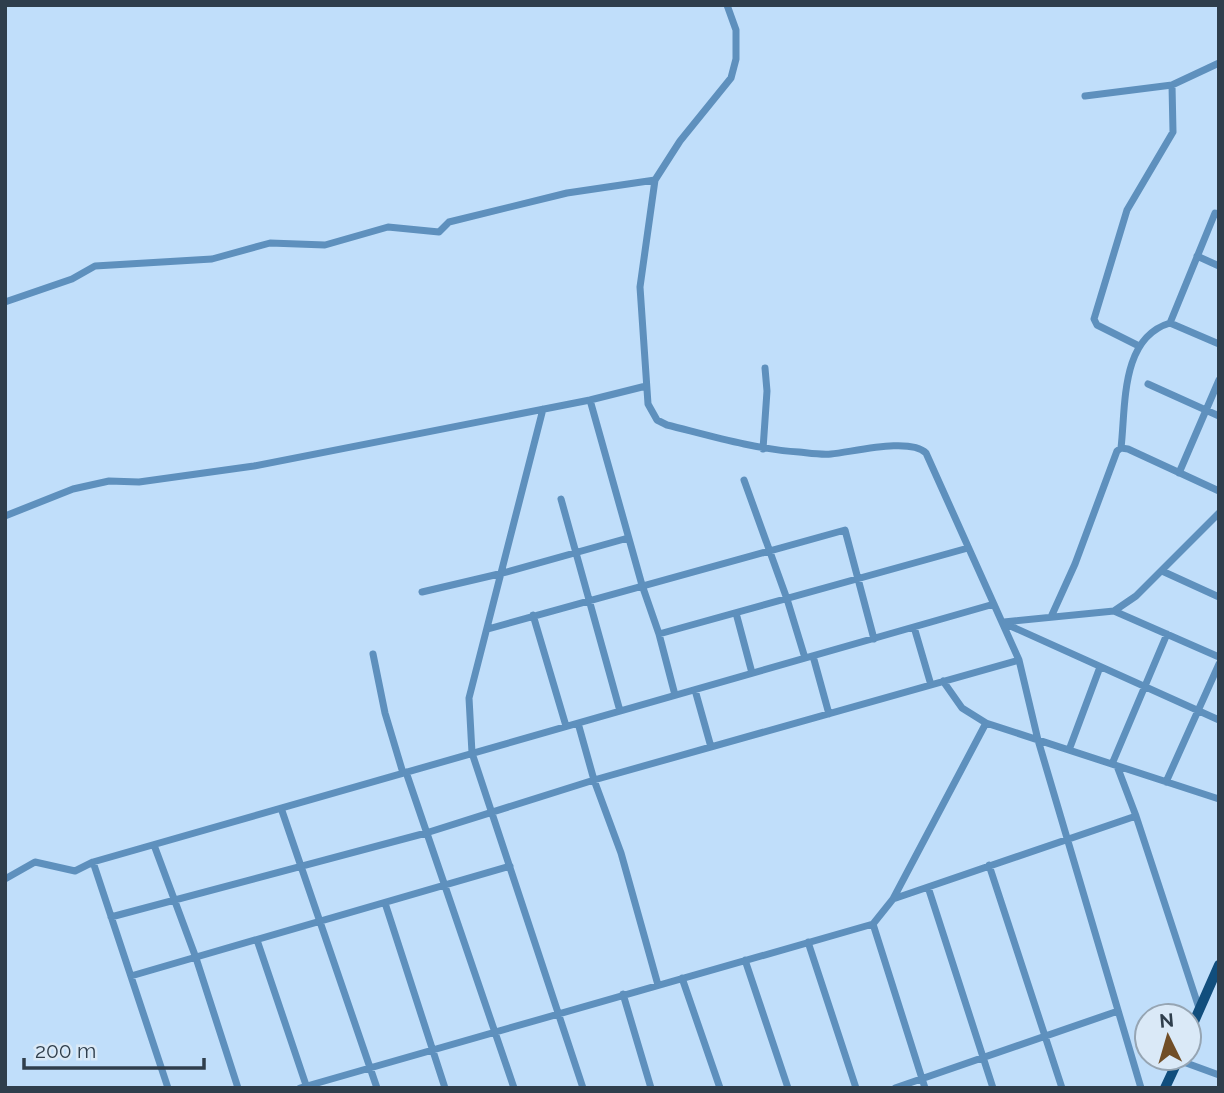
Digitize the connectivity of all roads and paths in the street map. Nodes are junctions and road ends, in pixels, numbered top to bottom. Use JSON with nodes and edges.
{"nodes":[{"id":1,"x":727,"y":5,"type":"edge"},
{"id":2,"x":1219,"y":63,"type":"edge"},
{"id":3,"x":1172,"y":85,"type":"junction"},
{"id":4,"x":1085,"y":96,"type":"dead end"},
{"id":5,"x":655,"y":180,"type":"junction"},
{"id":6,"x":1219,"y":215,"type":"edge"},
{"id":7,"x":1197,"y":256,"type":"junction"},
{"id":8,"x":1219,"y":266,"type":"edge"},
{"id":9,"x":5,"y":302,"type":"edge"},
{"id":10,"x":1170,"y":323,"type":"junction"},
{"id":11,"x":1219,"y":344,"type":"edge"},
{"id":12,"x":1139,"y":346,"type":"junction"},
{"id":13,"x":765,"y":368,"type":"dead end"},
{"id":14,"x":1219,"y":380,"type":"edge"},
{"id":15,"x":1148,"y":384,"type":"dead end"},
{"id":16,"x":646,"y":386,"type":"junction"},
{"id":17,"x":590,"y":400,"type":"junction"},
{"id":18,"x":543,"y":409,"type":"junction"},
{"id":19,"x":1206,"y":410,"type":"junction"},
{"id":20,"x":1219,"y":416,"type":"edge"},
{"id":21,"x":1121,"y":448,"type":"junction"},
{"id":22,"x":763,"y":449,"type":"junction"},
{"id":23,"x":1179,"y":473,"type":"junction"},
{"id":24,"x":744,"y":480,"type":"dead end"},
{"id":25,"x":1219,"y":491,"type":"edge"},
{"id":26,"x":561,"y":499,"type":"dead end"},
{"id":27,"x":1219,"y":513,"type":"edge"},
{"id":28,"x":5,"y":516,"type":"edge"},
{"id":29,"x":628,"y":538,"type":"junction"},
{"id":30,"x":968,"y":548,"type":"junction"},
{"id":31,"x":770,"y":550,"type":"junction"},
{"id":32,"x":576,"y":551,"type":"junction"},
{"id":33,"x":1162,"y":571,"type":"junction"},
{"id":34,"x":503,"y":573,"type":"junction"},
{"id":35,"x":858,"y":580,"type":"junction"},
{"id":36,"x":642,"y":585,"type":"junction"},
{"id":37,"x":422,"y":592,"type":"dead end"},
{"id":38,"x":1219,"y":597,"type":"edge"},
{"id":39,"x":787,"y":598,"type":"junction"},
{"id":40,"x":589,"y":599,"type":"junction"},
{"id":41,"x":994,"y":604,"type":"junction"},
{"id":42,"x":1114,"y":611,"type":"junction"},
{"id":43,"x":736,"y":613,"type":"junction"},
{"id":44,"x":533,"y":615,"type":"junction"},
{"id":45,"x":1051,"y":618,"type":"junction"},
{"id":46,"x":1003,"y":622,"type":"junction"},
{"id":47,"x":914,"y":627,"type":"junction"},
{"id":48,"x":488,"y":629,"type":"junction"},
{"id":49,"x":659,"y":634,"type":"junction"},
{"id":50,"x":1167,"y":634,"type":"junction"},
{"id":51,"x":874,"y":639,"type":"junction"},
{"id":52,"x":373,"y":654,"type":"dead end"},
{"id":53,"x":809,"y":657,"type":"junction"},
{"id":54,"x":1219,"y":657,"type":"edge"},
{"id":55,"x":1019,"y":660,"type":"junction"},
{"id":56,"x":1219,"y":664,"type":"edge"},
{"id":57,"x":1100,"y":667,"type":"junction"},
{"id":58,"x":752,"y":673,"type":"junction"},
{"id":59,"x":943,"y":681,"type":"junction"},
{"id":60,"x":931,"y":685,"type":"junction"},
{"id":61,"x":1143,"y":686,"type":"junction"},
{"id":62,"x":695,"y":690,"type":"junction"},
{"id":63,"x":675,"y":695,"type":"junction"},
{"id":64,"x":620,"y":711,"type":"junction"},
{"id":65,"x":1198,"y":711,"type":"junction"},
{"id":66,"x":829,"y":714,"type":"junction"},
{"id":67,"x":1219,"y":720,"type":"edge"},
{"id":68,"x":578,"y":723,"type":"junction"},
{"id":69,"x":986,"y":723,"type":"junction"},
{"id":70,"x":566,"y":726,"type":"junction"},
{"id":71,"x":1038,"y":740,"type":"junction"},
{"id":72,"x":711,"y":747,"type":"junction"},
{"id":73,"x":1069,"y":750,"type":"junction"},
{"id":74,"x":472,"y":753,"type":"junction"},
{"id":75,"x":1115,"y":765,"type":"junction"},
{"id":76,"x":404,"y":773,"type":"junction"},
{"id":77,"x":594,"y":780,"type":"junction"},
{"id":78,"x":1166,"y":782,"type":"junction"},
{"id":79,"x":1219,"y":799,"type":"edge"},
{"id":80,"x":281,"y":808,"type":"junction"},
{"id":81,"x":492,"y":814,"type":"junction"},
{"id":82,"x":1136,"y":816,"type":"junction"},
{"id":83,"x":426,"y":833,"type":"junction"},
{"id":84,"x":1067,"y":839,"type":"junction"},
{"id":85,"x":154,"y":845,"type":"junction"},
{"id":86,"x":93,"y":862,"type":"junction"},
{"id":87,"x":989,"y":865,"type":"junction"},
{"id":88,"x":300,"y":866,"type":"junction"},
{"id":89,"x":510,"y":866,"type":"junction"},
{"id":90,"x":5,"y":879,"type":"edge"},
{"id":91,"x":444,"y":886,"type":"junction"},
{"id":92,"x":928,"y":887,"type":"junction"},
{"id":93,"x":175,"y":898,"type":"junction"},
{"id":94,"x":893,"y":899,"type":"junction"},
{"id":95,"x":385,"y":903,"type":"junction"},
{"id":96,"x":111,"y":917,"type":"junction"},
{"id":97,"x":320,"y":922,"type":"junction"},
{"id":98,"x":873,"y":924,"type":"junction"},
{"id":99,"x":257,"y":940,"type":"junction"},
{"id":100,"x":808,"y":942,"type":"junction"},
{"id":101,"x":196,"y":958,"type":"junction"},
{"id":102,"x":745,"y":960,"type":"junction"},
{"id":103,"x":1219,"y":965,"type":"edge"},
{"id":104,"x":131,"y":976,"type":"junction"},
{"id":105,"x":682,"y":978,"type":"junction"},
{"id":106,"x":658,"y":985,"type":"junction"},
{"id":107,"x":623,"y":994,"type":"junction"},
{"id":108,"x":1197,"y":1002,"type":"edge"},
{"id":109,"x":1202,"y":1002,"type":"edge"},
{"id":110,"x":1118,"y":1011,"type":"junction"},
{"id":111,"x":558,"y":1014,"type":"junction"},
{"id":112,"x":495,"y":1032,"type":"junction"},
{"id":113,"x":1045,"y":1036,"type":"junction"},
{"id":114,"x":433,"y":1049,"type":"junction"},
{"id":115,"x":983,"y":1057,"type":"junction"},
{"id":116,"x":370,"y":1068,"type":"junction"},
{"id":117,"x":1173,"y":1072,"type":"edge"},
{"id":118,"x":922,"y":1078,"type":"junction"},
{"id":119,"x":305,"y":1087,"type":"edge"},
{"id":120,"x":168,"y":1088,"type":"edge"},
{"id":121,"x":238,"y":1088,"type":"edge"},
{"id":122,"x":377,"y":1088,"type":"edge"},
{"id":123,"x":446,"y":1088,"type":"edge"},
{"id":124,"x":514,"y":1088,"type":"edge"},
{"id":125,"x":583,"y":1088,"type":"edge"},
{"id":126,"x":651,"y":1088,"type":"edge"},
{"id":127,"x":720,"y":1088,"type":"edge"},
{"id":128,"x":788,"y":1088,"type":"edge"},
{"id":129,"x":856,"y":1088,"type":"edge"},
{"id":130,"x":895,"y":1088,"type":"edge"},
{"id":131,"x":925,"y":1088,"type":"edge"},
{"id":132,"x":993,"y":1088,"type":"edge"},
{"id":133,"x":1062,"y":1088,"type":"edge"},
{"id":134,"x":1141,"y":1088,"type":"edge"},
{"id":135,"x":1165,"y":1088,"type":"edge"}],
"edges":[{"from":1,"to":5,"type":"street"},
{"from":2,"to":3,"type":"street"},
{"from":3,"to":4,"type":"street"},
{"from":3,"to":12,"type":"street"},
{"from":5,"to":9,"type":"street"},
{"from":5,"to":16,"type":"street"},
{"from":6,"to":7,"type":"street"},
{"from":7,"to":8,"type":"street"},
{"from":7,"to":10,"type":"street"},
{"from":10,"to":11,"type":"street"},
{"from":10,"to":12,"type":"street"},
{"from":12,"to":21,"type":"street"},
{"from":13,"to":22,"type":"street"},
{"from":14,"to":19,"type":"street"},
{"from":15,"to":19,"type":"street"},
{"from":16,"to":17,"type":"street"},
{"from":16,"to":22,"type":"street"},
{"from":17,"to":18,"type":"street"},
{"from":17,"to":29,"type":"street"},
{"from":18,"to":28,"type":"street"},
{"from":18,"to":34,"type":"street"},
{"from":19,"to":20,"type":"street"},
{"from":19,"to":23,"type":"street"},
{"from":21,"to":23,"type":"street"},
{"from":21,"to":45,"type":"street"},
{"from":22,"to":30,"type":"street"},
{"from":23,"to":25,"type":"street"},
{"from":24,"to":31,"type":"street"},
{"from":26,"to":32,"type":"street"},
{"from":27,"to":33,"type":"street"},
{"from":29,"to":32,"type":"street"},
{"from":29,"to":36,"type":"street"},
{"from":30,"to":35,"type":"street"},
{"from":30,"to":41,"type":"street"},
{"from":31,"to":35,"type":"street"},
{"from":31,"to":36,"type":"street"},
{"from":31,"to":39,"type":"street"},
{"from":32,"to":34,"type":"street"},
{"from":32,"to":40,"type":"street"},
{"from":33,"to":38,"type":"street"},
{"from":33,"to":42,"type":"street"},
{"from":34,"to":37,"type":"street"},
{"from":34,"to":48,"type":"street"},
{"from":35,"to":39,"type":"street"},
{"from":35,"to":51,"type":"street"},
{"from":36,"to":40,"type":"street"},
{"from":36,"to":49,"type":"street"},
{"from":39,"to":43,"type":"street"},
{"from":39,"to":53,"type":"street"},
{"from":40,"to":44,"type":"street"},
{"from":40,"to":64,"type":"street"},
{"from":41,"to":46,"type":"street"},
{"from":41,"to":47,"type":"street"},
{"from":42,"to":45,"type":"street"},
{"from":42,"to":50,"type":"street"},
{"from":43,"to":49,"type":"street"},
{"from":43,"to":58,"type":"street"},
{"from":44,"to":48,"type":"street"},
{"from":44,"to":70,"type":"street"},
{"from":45,"to":46,"type":"street"},
{"from":46,"to":55,"type":"street"},
{"from":46,"to":57,"type":"street"},
{"from":47,"to":51,"type":"street"},
{"from":47,"to":60,"type":"street"},
{"from":48,"to":74,"type":"street"},
{"from":49,"to":63,"type":"street"},
{"from":50,"to":54,"type":"street"},
{"from":50,"to":61,"type":"street"},
{"from":51,"to":53,"type":"street"},
{"from":52,"to":76,"type":"street"},
{"from":53,"to":58,"type":"street"},
{"from":53,"to":66,"type":"street"},
{"from":55,"to":59,"type":"street"},
{"from":55,"to":71,"type":"street"},
{"from":56,"to":65,"type":"street"},
{"from":57,"to":61,"type":"street"},
{"from":57,"to":73,"type":"street"},
{"from":58,"to":62,"type":"street"},
{"from":59,"to":60,"type":"street"},
{"from":59,"to":69,"type":"street"},
{"from":60,"to":66,"type":"street"},
{"from":61,"to":65,"type":"street"},
{"from":61,"to":75,"type":"street"},
{"from":62,"to":63,"type":"street"},
{"from":62,"to":72,"type":"street"},
{"from":63,"to":64,"type":"street"},
{"from":64,"to":68,"type":"street"},
{"from":65,"to":67,"type":"street"},
{"from":65,"to":78,"type":"street"},
{"from":66,"to":72,"type":"street"},
{"from":68,"to":70,"type":"street"},
{"from":68,"to":77,"type":"street"},
{"from":69,"to":71,"type":"street"},
{"from":69,"to":94,"type":"street"},
{"from":70,"to":74,"type":"street"},
{"from":71,"to":73,"type":"street"},
{"from":71,"to":84,"type":"street"},
{"from":72,"to":77,"type":"street"},
{"from":73,"to":75,"type":"street"},
{"from":74,"to":76,"type":"street"},
{"from":74,"to":81,"type":"street"},
{"from":75,"to":78,"type":"street"},
{"from":75,"to":82,"type":"street"},
{"from":76,"to":80,"type":"street"},
{"from":76,"to":83,"type":"street"},
{"from":77,"to":81,"type":"street"},
{"from":77,"to":106,"type":"street"},
{"from":78,"to":79,"type":"street"},
{"from":80,"to":85,"type":"street"},
{"from":80,"to":88,"type":"street"},
{"from":81,"to":83,"type":"street"},
{"from":81,"to":89,"type":"street"},
{"from":82,"to":84,"type":"street"},
{"from":82,"to":108,"type":"street"},
{"from":83,"to":88,"type":"street"},
{"from":83,"to":91,"type":"street"},
{"from":84,"to":87,"type":"street"},
{"from":84,"to":110,"type":"street"},
{"from":85,"to":86,"type":"street"},
{"from":85,"to":93,"type":"street"},
{"from":86,"to":90,"type":"street"},
{"from":86,"to":96,"type":"street"},
{"from":87,"to":92,"type":"street"},
{"from":87,"to":113,"type":"street"},
{"from":88,"to":93,"type":"street"},
{"from":88,"to":97,"type":"street"},
{"from":89,"to":91,"type":"street"},
{"from":89,"to":111,"type":"street"},
{"from":91,"to":95,"type":"street"},
{"from":91,"to":112,"type":"street"},
{"from":92,"to":94,"type":"street"},
{"from":92,"to":115,"type":"street"},
{"from":93,"to":96,"type":"street"},
{"from":93,"to":101,"type":"street"},
{"from":94,"to":98,"type":"street"},
{"from":95,"to":97,"type":"street"},
{"from":95,"to":114,"type":"street"},
{"from":96,"to":104,"type":"street"},
{"from":97,"to":99,"type":"street"},
{"from":97,"to":116,"type":"street"},
{"from":98,"to":100,"type":"street"},
{"from":98,"to":118,"type":"street"},
{"from":99,"to":101,"type":"street"},
{"from":99,"to":119,"type":"street"},
{"from":100,"to":102,"type":"street"},
{"from":100,"to":129,"type":"street"},
{"from":101,"to":104,"type":"street"},
{"from":101,"to":121,"type":"street"},
{"from":102,"to":105,"type":"street"},
{"from":102,"to":128,"type":"street"},
{"from":103,"to":109,"type":"main road"},
{"from":104,"to":120,"type":"street"},
{"from":105,"to":106,"type":"street"},
{"from":105,"to":127,"type":"street"},
{"from":106,"to":107,"type":"street"},
{"from":107,"to":111,"type":"street"},
{"from":107,"to":126,"type":"street"},
{"from":110,"to":113,"type":"street"},
{"from":110,"to":134,"type":"street"},
{"from":111,"to":112,"type":"street"},
{"from":111,"to":125,"type":"street"},
{"from":112,"to":114,"type":"street"},
{"from":112,"to":124,"type":"street"},
{"from":113,"to":115,"type":"street"},
{"from":113,"to":133,"type":"street"},
{"from":114,"to":116,"type":"street"},
{"from":114,"to":123,"type":"street"},
{"from":115,"to":118,"type":"street"},
{"from":115,"to":132,"type":"street"},
{"from":116,"to":119,"type":"street"},
{"from":116,"to":122,"type":"street"},
{"from":117,"to":135,"type":"main road"},
{"from":118,"to":130,"type":"street"},
{"from":118,"to":131,"type":"street"}]}
